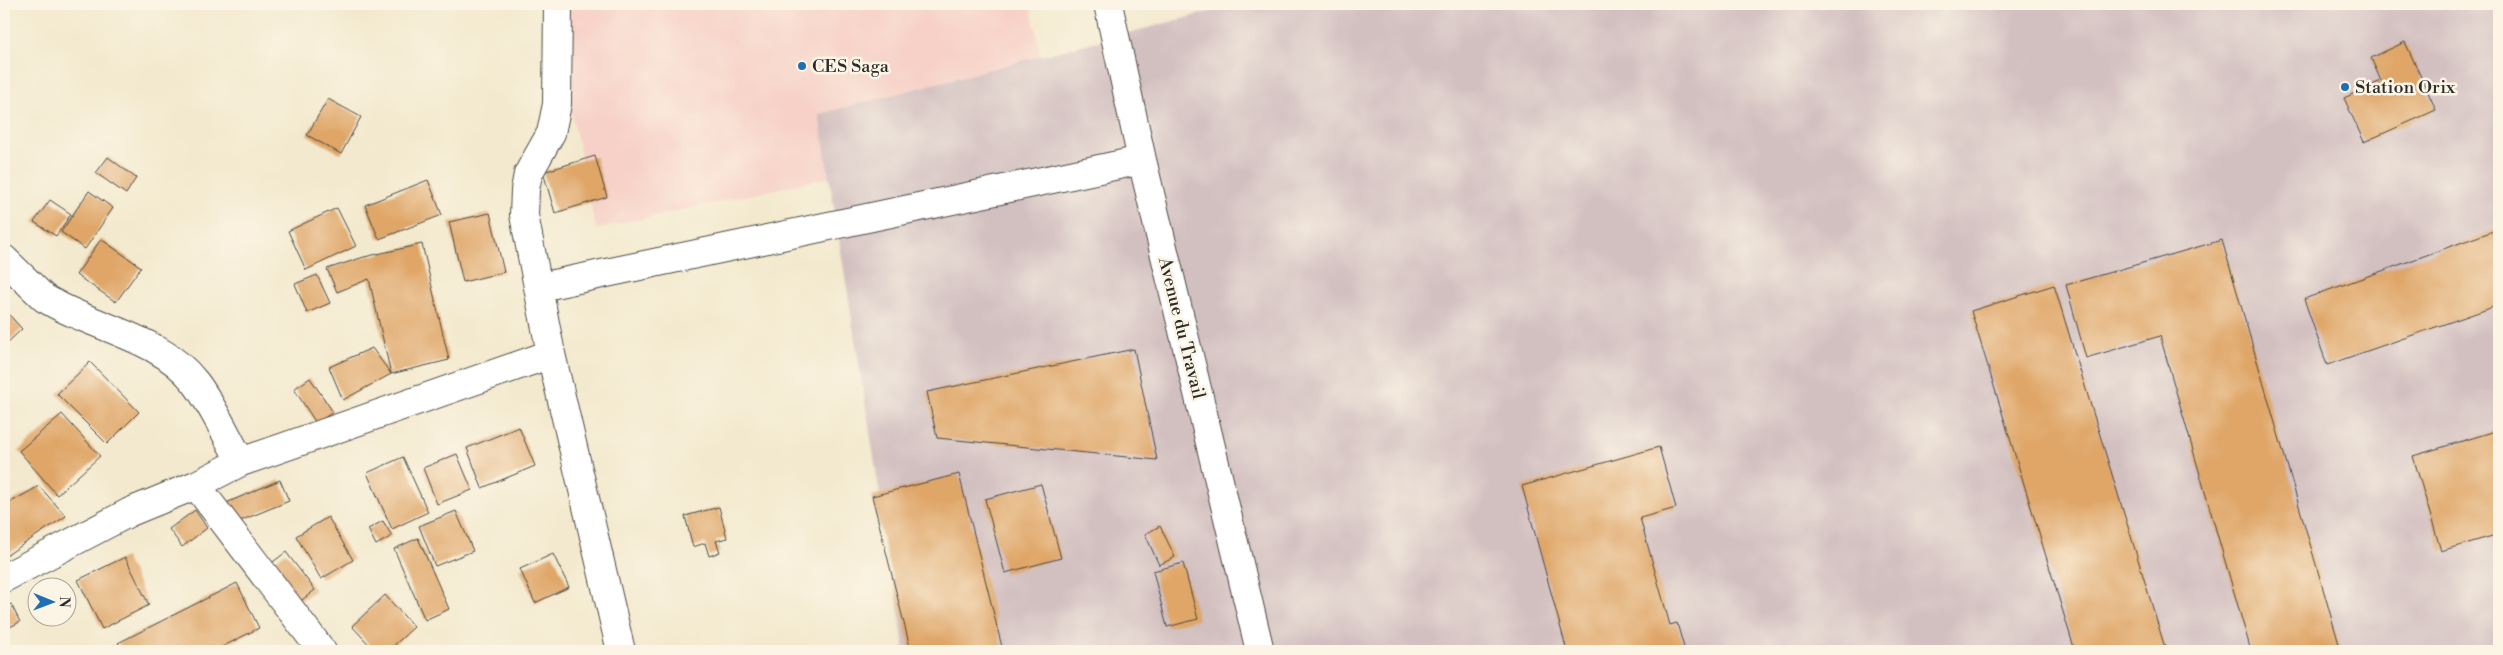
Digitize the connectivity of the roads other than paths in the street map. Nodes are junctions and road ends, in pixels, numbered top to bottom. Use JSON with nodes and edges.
{"nodes":[{"id":1,"x":558,"y":4,"type":"edge"},
{"id":2,"x":1108,"y":4,"type":"edge"},
{"id":3,"x":1142,"y":160,"type":"junction"},
{"id":4,"x":4,"y":259,"type":"edge"},
{"id":5,"x":540,"y":287,"type":"junction"},
{"id":6,"x":551,"y":354,"type":"junction"},
{"id":7,"x":241,"y":462,"type":"junction"},
{"id":8,"x":196,"y":485,"type":"junction"},
{"id":9,"x":4,"y":578,"type":"edge"},
{"id":10,"x":322,"y":651,"type":"edge"},
{"id":11,"x":621,"y":651,"type":"edge"},
{"id":12,"x":1260,"y":651,"type":"edge"}],
"edges":[{"from":1,"to":5,"type":"street"},
{"from":2,"to":3,"type":"street","name":"Avenue du Travail"},
{"from":3,"to":5,"type":"street"},
{"from":3,"to":12,"type":"street","name":"Avenue du Travail"},
{"from":4,"to":7,"type":"street"},
{"from":5,"to":6,"type":"street"},
{"from":6,"to":7,"type":"street"},
{"from":6,"to":11,"type":"street"},
{"from":7,"to":8,"type":"street"},
{"from":8,"to":9,"type":"street"},
{"from":8,"to":10,"type":"street"}]}
